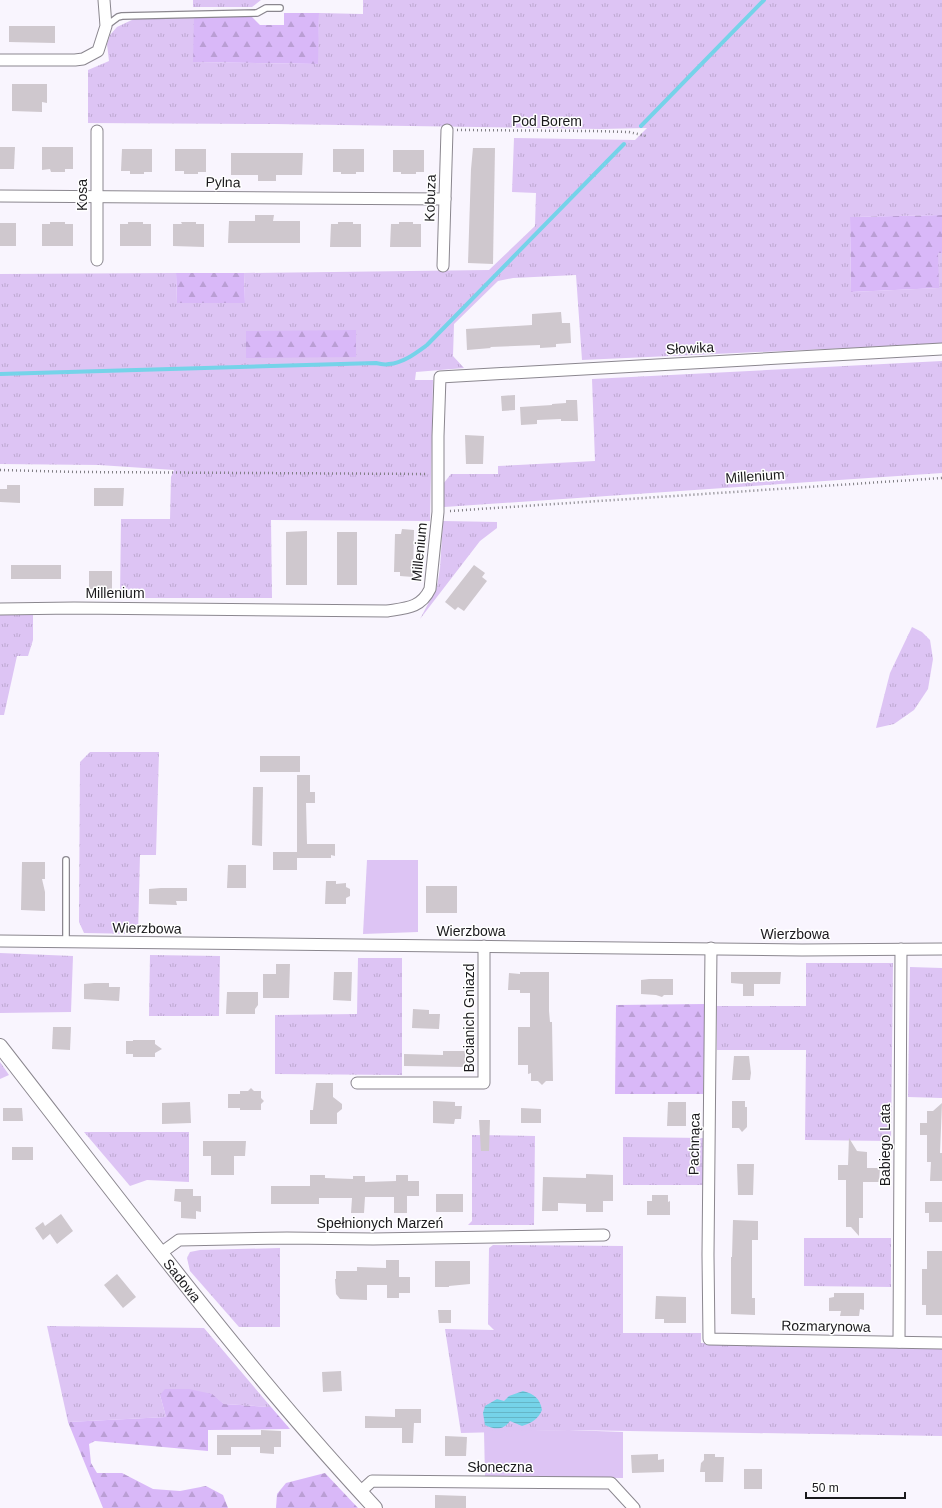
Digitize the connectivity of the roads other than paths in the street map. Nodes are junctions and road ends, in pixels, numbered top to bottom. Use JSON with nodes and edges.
{"nodes":[{"id":1,"x":104,"y":0,"type":"edge"},
{"id":2,"x":280,"y":8,"type":"dead end"},
{"id":3,"x":106,"y":26,"type":"junction"},
{"id":4,"x":0,"y":60,"type":"edge"},
{"id":5,"x":448,"y":130,"type":"road end"},
{"id":6,"x":97,"y":131,"type":"dead end"},
{"id":7,"x":96,"y":195,"type":"junction"},
{"id":8,"x":0,"y":196,"type":"edge"},
{"id":9,"x":445,"y":199,"type":"junction"},
{"id":10,"x":97,"y":260,"type":"dead end"},
{"id":11,"x":444,"y":266,"type":"dead end"},
{"id":12,"x":942,"y":349,"type":"edge"},
{"id":13,"x":438,"y":512,"type":"joint"},
{"id":14,"x":0,"y":609,"type":"edge"},
{"id":15,"x":66,"y":860,"type":"dead end"},
{"id":16,"x":0,"y":941,"type":"edge"},
{"id":17,"x":66,"y":942,"type":"junction"},
{"id":18,"x":484,"y":946,"type":"junction"},
{"id":19,"x":711,"y":948,"type":"junction"},
{"id":20,"x":901,"y":949,"type":"junction"},
{"id":21,"x":942,"y":949,"type":"edge"},
{"id":22,"x":0,"y":1046,"type":"edge"},
{"id":23,"x":357,"y":1083,"type":"dead end"},
{"id":24,"x":604,"y":1235,"type":"dead end"},
{"id":25,"x":161,"y":1253,"type":"junction"},
{"id":26,"x":709,"y":1340,"type":"joint"},
{"id":27,"x":899,"y":1342,"type":"junction"},
{"id":28,"x":942,"y":1342,"type":"edge"},
{"id":29,"x":360,"y":1492,"type":"junction"},
{"id":30,"x":375,"y":1508,"type":"edge"},
{"id":31,"x":634,"y":1508,"type":"edge"}],
"edges":[{"from":1,"to":3,"type":"street"},
{"from":2,"to":3,"type":"lane"},
{"from":3,"to":4,"type":"street"},
{"from":5,"to":9,"type":"street","name":"Kobuza"},
{"from":6,"to":7,"type":"street","name":"Kosa"},
{"from":7,"to":8,"type":"street","name":"Pylna"},
{"from":7,"to":9,"type":"street","name":"Pylna"},
{"from":7,"to":10,"type":"street","name":"Kosa"},
{"from":9,"to":11,"type":"street","name":"Kobuza"},
{"from":12,"to":13,"type":"street","name":"Słowika"},
{"from":13,"to":14,"type":"street","name":"Millenium"},
{"from":15,"to":17,"type":"lane"},
{"from":16,"to":17,"type":"street","name":"Wierzbowa"},
{"from":17,"to":18,"type":"street","name":"Wierzbowa"},
{"from":18,"to":19,"type":"street","name":"Wierzbowa"},
{"from":18,"to":23,"type":"street","name":"Bocianich Gniazd"},
{"from":19,"to":20,"type":"street","name":"Wierzbowa"},
{"from":19,"to":26,"type":"street","name":"Pachnąca"},
{"from":20,"to":21,"type":"street","name":"Wierzbowa"},
{"from":20,"to":27,"type":"street","name":"Babiego Lata"},
{"from":22,"to":25,"type":"street","name":"Sadowa"},
{"from":24,"to":25,"type":"street","name":"Spełnionych Marzeń"},
{"from":25,"to":29,"type":"street","name":"Sadowa"},
{"from":26,"to":27,"type":"street","name":"Rozmarynowa"},
{"from":27,"to":28,"type":"street","name":"Rozmarynowa"},
{"from":29,"to":30,"type":"street","name":"Sadowa"},
{"from":29,"to":31,"type":"street","name":"Słoneczna"}]}
